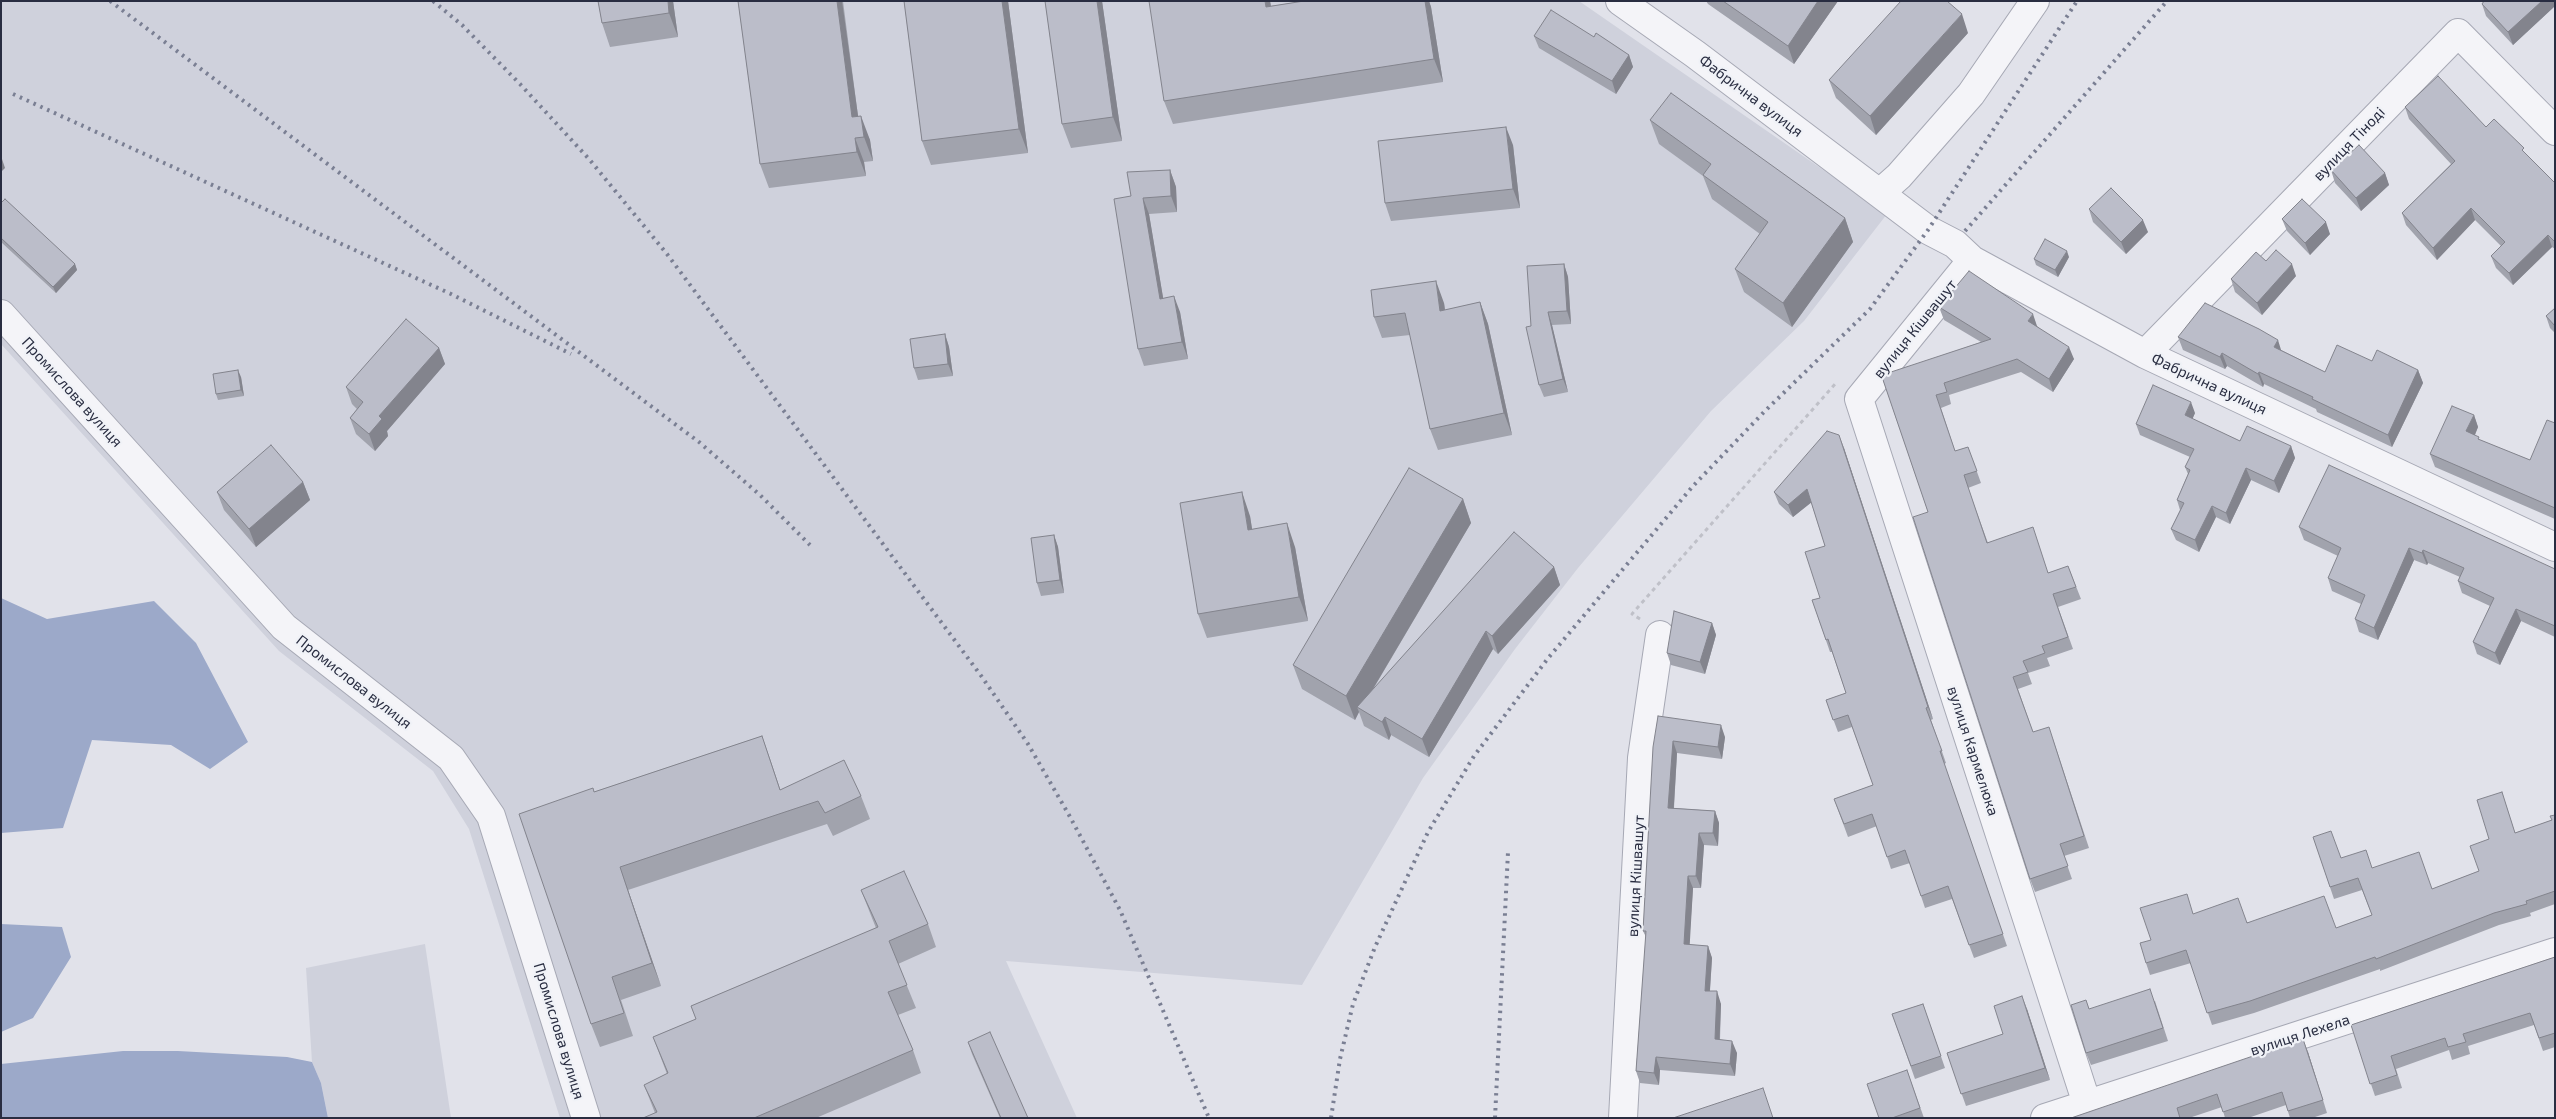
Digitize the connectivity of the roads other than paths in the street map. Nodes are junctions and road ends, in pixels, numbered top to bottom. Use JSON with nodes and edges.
{"nodes":[{"id":1,"x":1620,"y":1,"type":"edge"},
{"id":2,"x":2035,"y":1,"type":"edge"},
{"id":3,"x":2554,"y":129,"type":"edge"},
{"id":4,"x":1881,"y":192,"type":"junction"},
{"id":5,"x":1972,"y":260,"type":"junction"},
{"id":6,"x":1,"y":314,"type":"edge"},
{"id":7,"x":2144,"y":354,"type":"junction"},
{"id":8,"x":1859,"y":399,"type":"joint"},
{"id":9,"x":2555,"y":547,"type":"edge"},
{"id":10,"x":1660,"y":635,"type":"road end"},
{"id":11,"x":2555,"y":952,"type":"edge"},
{"id":12,"x":2087,"y":1104,"type":"junction"},
{"id":13,"x":586,"y":1118,"type":"edge"},
{"id":14,"x":1623,"y":1118,"type":"edge"},
{"id":15,"x":2045,"y":1118,"type":"edge"}],
"edges":[{"from":1,"to":4,"type":"street","name":"Фабрична вулиця"},
{"from":2,"to":4,"type":"street"},
{"from":3,"to":7,"type":"street","name":"вулиця Тіноді"},
{"from":4,"to":5,"type":"street","name":"Фабрична вулиця"},
{"from":5,"to":7,"type":"street","name":"Фабрична вулиця"},
{"from":5,"to":8,"type":"street","name":"вулиця Кішвашут"},
{"from":6,"to":13,"type":"street","name":"Промислова вулиця"},
{"from":7,"to":9,"type":"street","name":"Фабрична вулиця"},
{"from":8,"to":12,"type":"street","name":"вулиця Кармелюка"},
{"from":10,"to":14,"type":"street","name":"вулиця Кішвашут"},
{"from":11,"to":12,"type":"street","name":"вулиця Лехела"},
{"from":12,"to":15,"type":"street","name":"вулиця Лехела"}]}
